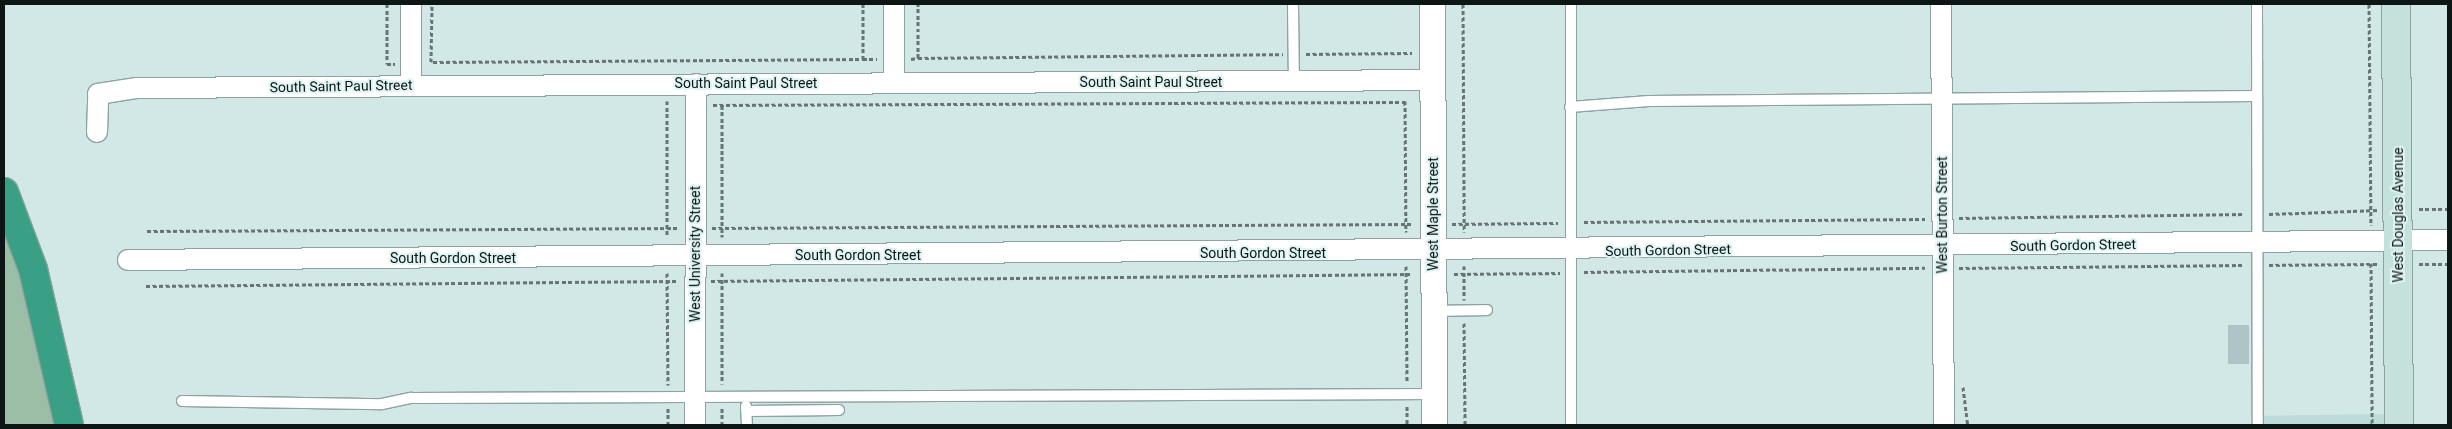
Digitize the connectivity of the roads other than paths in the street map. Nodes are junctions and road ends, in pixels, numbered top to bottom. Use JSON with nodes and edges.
{"nodes":[{"id":1,"x":411,"y":4,"type":"edge"},
{"id":2,"x":894,"y":4,"type":"edge"},
{"id":3,"x":1293,"y":4,"type":"edge"},
{"id":4,"x":1432,"y":4,"type":"edge"},
{"id":5,"x":1571,"y":4,"type":"edge"},
{"id":6,"x":1941,"y":4,"type":"edge"},
{"id":7,"x":2257,"y":4,"type":"edge"},
{"id":8,"x":2396,"y":4,"type":"edge"},
{"id":9,"x":1432,"y":80,"type":"junction"},
{"id":10,"x":1294,"y":81,"type":"junction"},
{"id":11,"x":894,"y":83,"type":"junction"},
{"id":12,"x":696,"y":84,"type":"junction"},
{"id":13,"x":411,"y":85,"type":"junction"},
{"id":14,"x":2256,"y":96,"type":"junction"},
{"id":15,"x":1941,"y":98,"type":"junction"},
{"id":16,"x":1570,"y":107,"type":"junction"},
{"id":17,"x":97,"y":132,"type":"dead end"},
{"id":18,"x":4,"y":192,"type":"edge"},
{"id":19,"x":2448,"y":240,"type":"edge"},
{"id":20,"x":2256,"y":243,"type":"junction"},
{"id":21,"x":1942,"y":247,"type":"junction"},
{"id":22,"x":1569,"y":251,"type":"junction"},
{"id":23,"x":2384,"y":253,"type":"junction"},
{"id":24,"x":694,"y":256,"type":"junction"},
{"id":25,"x":128,"y":260,"type":"dead end"},
{"id":26,"x":1433,"y":263,"type":"junction"},
{"id":27,"x":1487,"y":310,"type":"dead end"},
{"id":28,"x":1434,"y":311,"type":"junction"},
{"id":29,"x":1434,"y":394,"type":"junction"},
{"id":30,"x":695,"y":397,"type":"junction"},
{"id":31,"x":746,"y":397,"type":"junction"},
{"id":32,"x":182,"y":401,"type":"dead end"},
{"id":33,"x":839,"y":410,"type":"dead end"},
{"id":34,"x":747,"y":411,"type":"junction"},
{"id":35,"x":62,"y":412,"type":"edge"},
{"id":36,"x":69,"y":425,"type":"edge"},
{"id":37,"x":696,"y":425,"type":"edge"},
{"id":38,"x":747,"y":425,"type":"edge"},
{"id":39,"x":1434,"y":425,"type":"edge"},
{"id":40,"x":1570,"y":425,"type":"edge"},
{"id":41,"x":1944,"y":425,"type":"edge"},
{"id":42,"x":2258,"y":425,"type":"edge"},
{"id":43,"x":2399,"y":425,"type":"edge"}],
"edges":[{"from":1,"to":13,"type":"street"},
{"from":2,"to":11,"type":"street"},
{"from":3,"to":10,"type":"lane"},
{"from":4,"to":9,"type":"street","name":"West Maple Street"},
{"from":5,"to":16,"type":"lane"},
{"from":6,"to":15,"type":"street","name":"West Burton Street"},
{"from":7,"to":14,"type":"lane"},
{"from":8,"to":23,"type":"main road","name":"West Douglas Avenue"},
{"from":9,"to":10,"type":"street","name":"South Saint Paul Street"},
{"from":9,"to":26,"type":"street","name":"West Maple Street"},
{"from":10,"to":11,"type":"street","name":"South Saint Paul Street"},
{"from":11,"to":12,"type":"street","name":"South Saint Paul Street"},
{"from":12,"to":13,"type":"street","name":"South Saint Paul Street"},
{"from":12,"to":24,"type":"street","name":"West University Street"},
{"from":13,"to":17,"type":"street","name":"South Saint Paul Street"},
{"from":14,"to":15,"type":"lane"},
{"from":14,"to":20,"type":"lane"},
{"from":15,"to":16,"type":"lane"},
{"from":15,"to":21,"type":"street","name":"West Burton Street"},
{"from":16,"to":22,"type":"lane"},
{"from":18,"to":35,"type":"highway"},
{"from":19,"to":23,"type":"street","name":"South Gordon Street"},
{"from":20,"to":21,"type":"street","name":"South Gordon Street"},
{"from":20,"to":23,"type":"street","name":"South Gordon Street"},
{"from":20,"to":42,"type":"lane"},
{"from":21,"to":22,"type":"street","name":"South Gordon Street"},
{"from":21,"to":41,"type":"street","name":"West Burton Street"},
{"from":22,"to":26,"type":"street","name":"South Gordon Street"},
{"from":22,"to":40,"type":"lane"},
{"from":23,"to":43,"type":"main road","name":"West Douglas Avenue"},
{"from":24,"to":25,"type":"street","name":"South Gordon Street"},
{"from":24,"to":26,"type":"street","name":"South Gordon Street"},
{"from":24,"to":30,"type":"street","name":"West University Street"},
{"from":26,"to":28,"type":"street","name":"West Maple Street"},
{"from":27,"to":28,"type":"lane"},
{"from":28,"to":29,"type":"street","name":"West Maple Street"},
{"from":29,"to":31,"type":"lane"},
{"from":29,"to":39,"type":"street","name":"West Maple Street"},
{"from":30,"to":31,"type":"lane"},
{"from":30,"to":32,"type":"lane"},
{"from":30,"to":37,"type":"street","name":"West University Street"},
{"from":31,"to":34,"type":"lane"},
{"from":33,"to":34,"type":"lane"},
{"from":34,"to":38,"type":"lane"},
{"from":35,"to":36,"type":"highway"}]}
